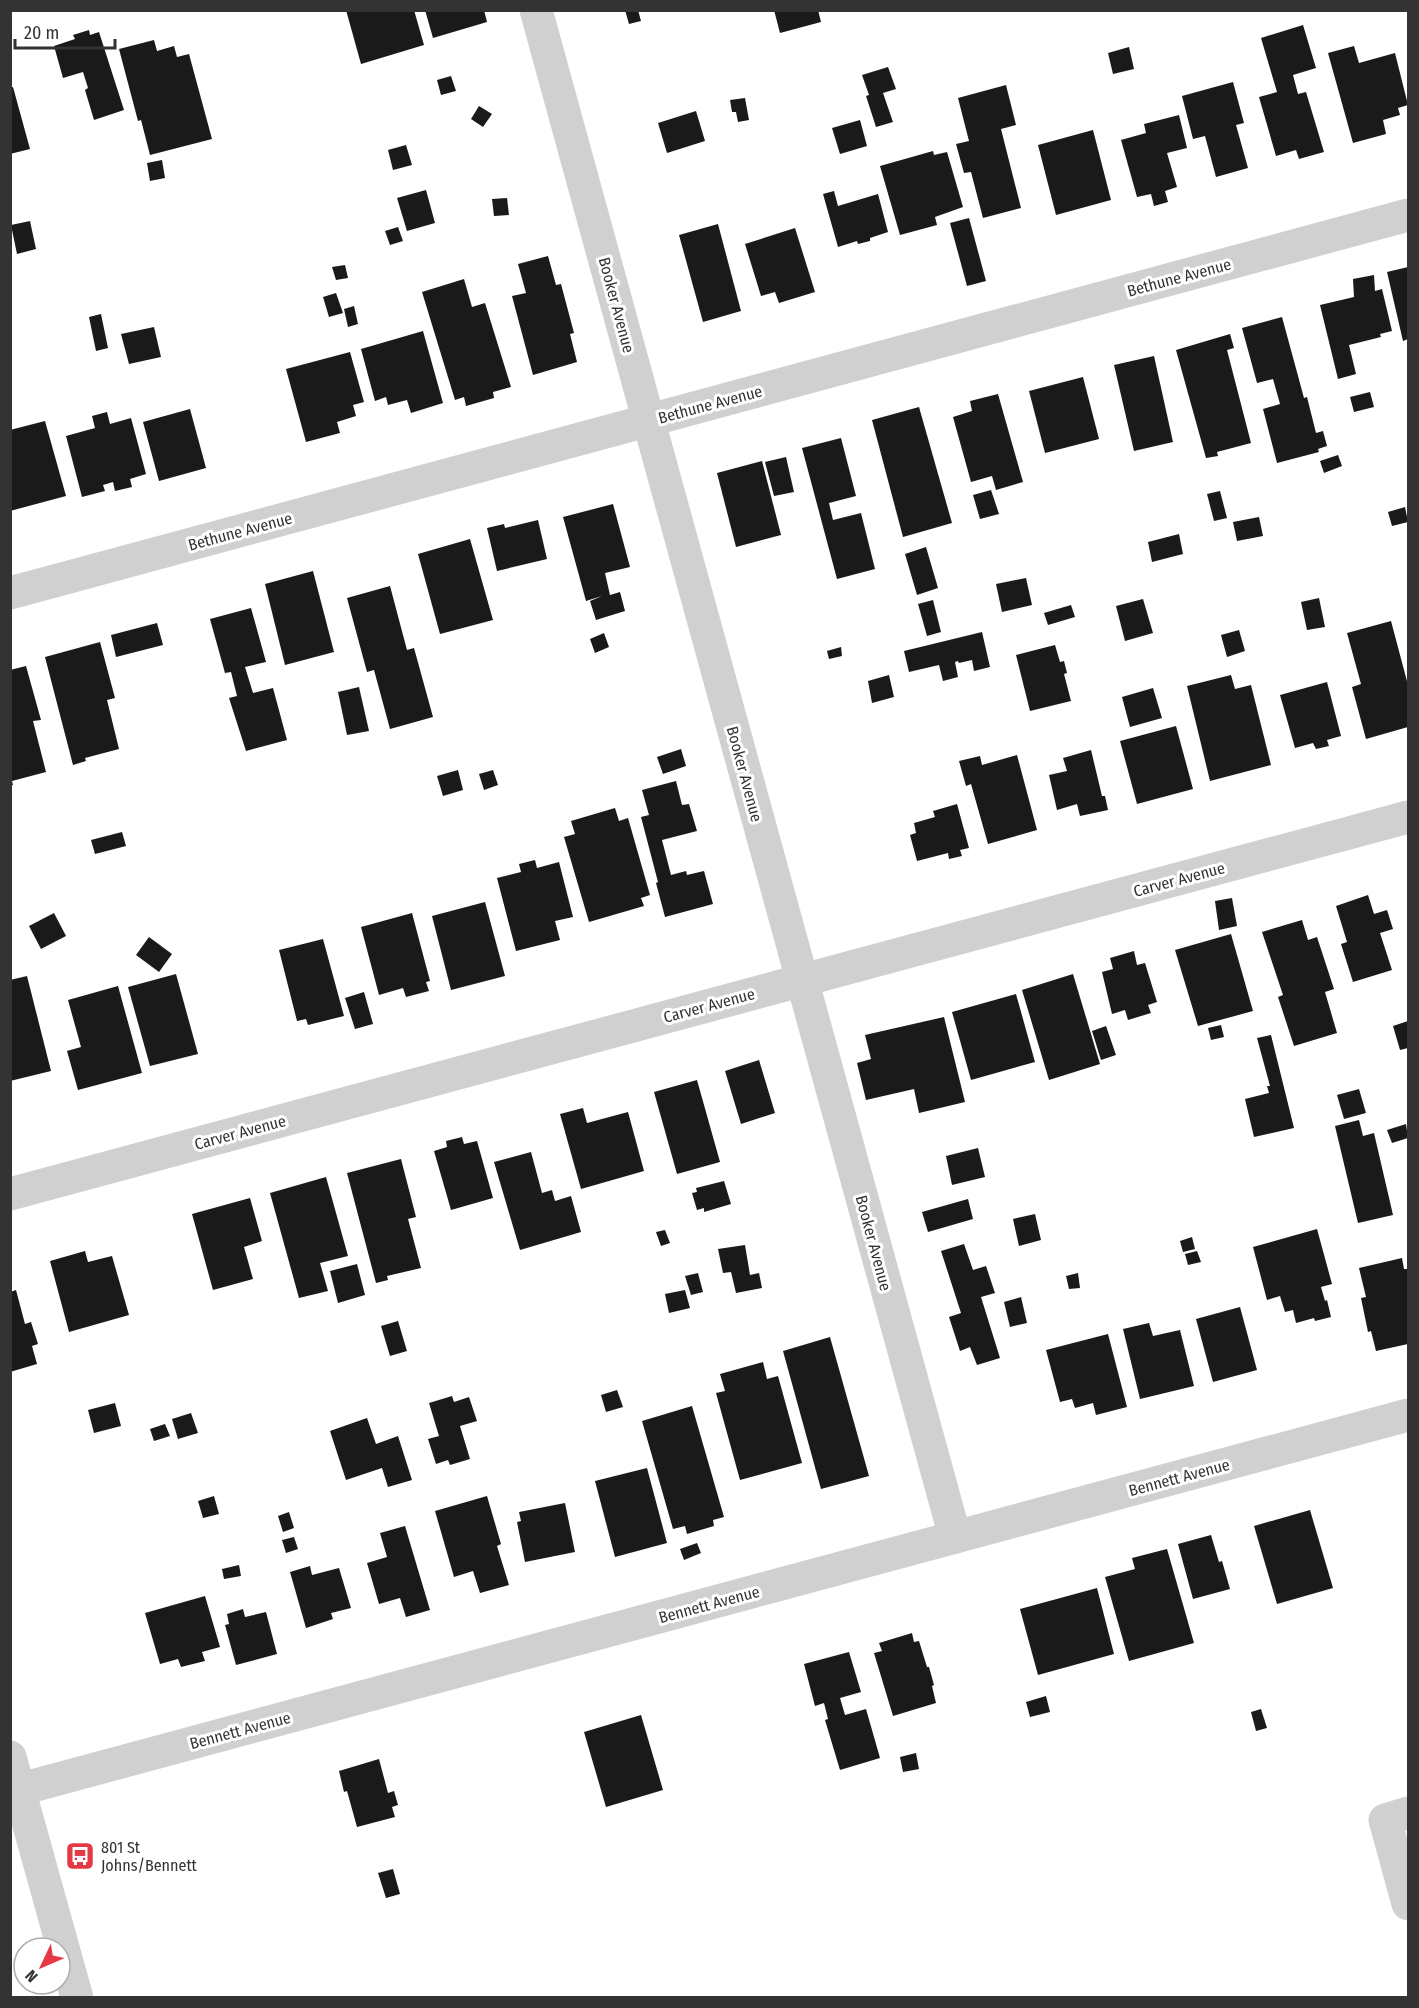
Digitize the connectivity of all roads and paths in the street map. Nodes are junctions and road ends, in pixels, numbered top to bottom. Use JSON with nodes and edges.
{"nodes":[{"id":1,"x":536,"y":10,"type":"edge"},
{"id":2,"x":1408,"y":215,"type":"edge"},
{"id":3,"x":648,"y":421,"type":"junction"},
{"id":4,"x":10,"y":593,"type":"edge"},
{"id":5,"x":1408,"y":817,"type":"edge"},
{"id":6,"x":802,"y":980,"type":"junction"},
{"id":7,"x":10,"y":1194,"type":"edge"},
{"id":8,"x":1408,"y":1415,"type":"edge"},
{"id":9,"x":955,"y":1537,"type":"junction"},
{"id":10,"x":10,"y":1757,"type":"edge"},
{"id":11,"x":15,"y":1791,"type":"edge"},
{"id":12,"x":1408,"y":1813,"type":"edge"},
{"id":13,"x":1408,"y":1904,"type":"edge"},
{"id":14,"x":77,"y":1998,"type":"edge"}],
"edges":[{"from":1,"to":3,"type":"street","name":"Booker Avenue"},
{"from":2,"to":3,"type":"street","name":"Bethune Avenue"},
{"from":3,"to":4,"type":"street","name":"Bethune Avenue"},
{"from":3,"to":6,"type":"street","name":"Booker Avenue"},
{"from":5,"to":6,"type":"street","name":"Carver Avenue"},
{"from":6,"to":7,"type":"street","name":"Carver Avenue"},
{"from":6,"to":9,"type":"street","name":"Booker Avenue"},
{"from":8,"to":9,"type":"street","name":"Bennett Avenue"},
{"from":9,"to":11,"type":"street","name":"Bennett Avenue"},
{"from":10,"to":11,"type":"street"},
{"from":11,"to":14,"type":"street"},
{"from":12,"to":13,"type":"street"}]}
